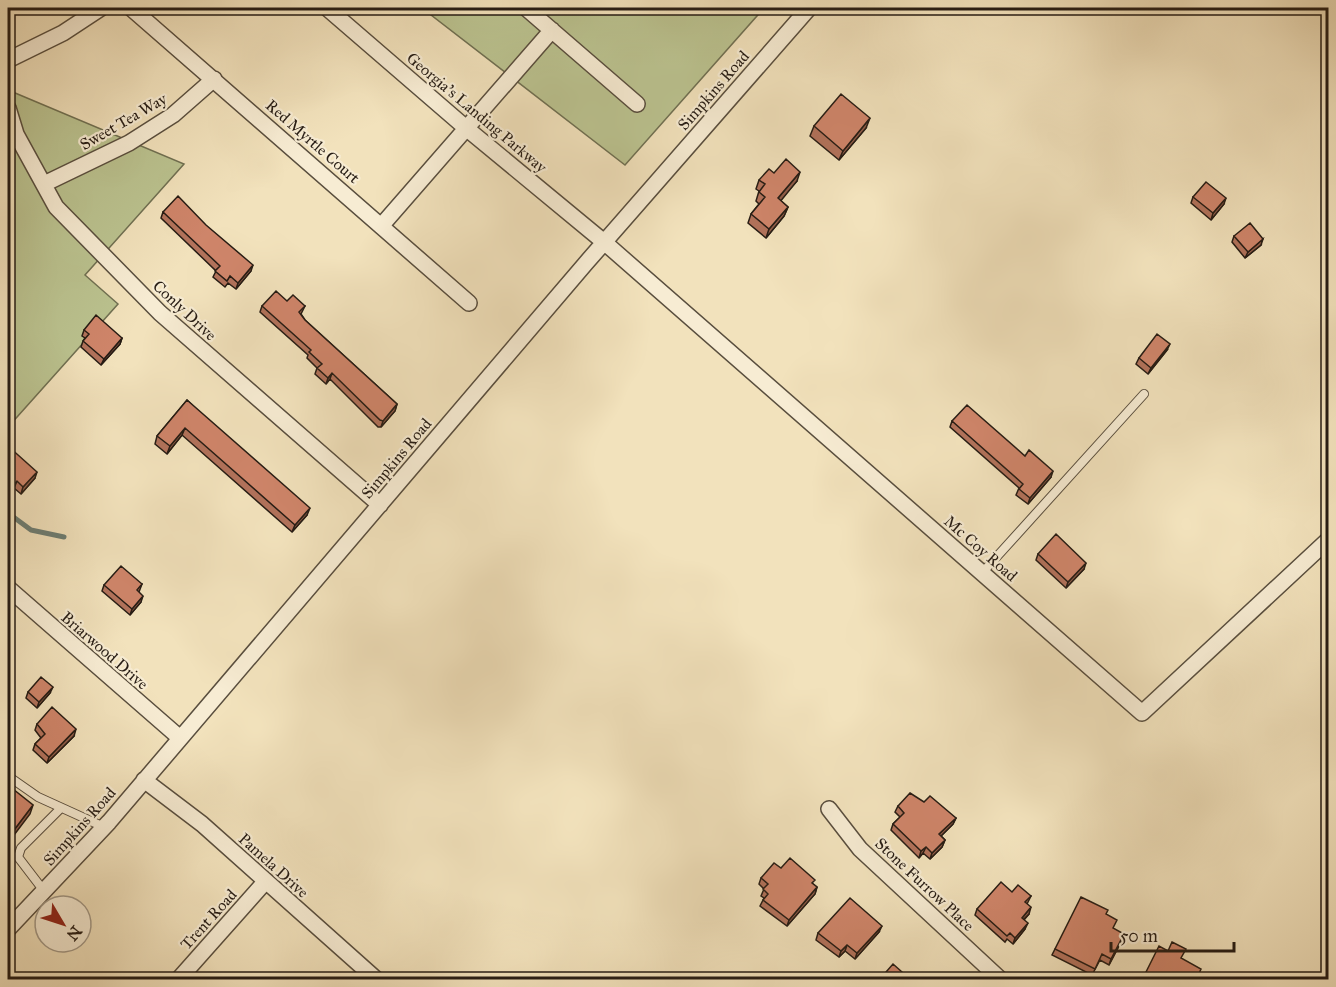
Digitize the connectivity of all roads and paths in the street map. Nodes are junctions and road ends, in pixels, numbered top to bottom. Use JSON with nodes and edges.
{"nodes":[{"id":1,"x":101,"y":8,"type":"edge"},
{"id":2,"x":131,"y":8,"type":"edge"},
{"id":3,"x":327,"y":8,"type":"edge"},
{"id":4,"x":526,"y":8,"type":"edge"},
{"id":5,"x":809,"y":8,"type":"edge"},
{"id":6,"x":552,"y":30,"type":"junction"},
{"id":7,"x":8,"y":60,"type":"edge"},
{"id":8,"x":214,"y":79,"type":"junction"},
{"id":9,"x":638,"y":104,"type":"dead end"},
{"id":10,"x":8,"y":108,"type":"edge"},
{"id":11,"x":466,"y":128,"type":"junction"},
{"id":12,"x":44,"y":184,"type":"junction"},
{"id":13,"x":382,"y":225,"type":"junction"},
{"id":14,"x":604,"y":242,"type":"junction"},
{"id":15,"x":469,"y":303,"type":"dead end"},
{"id":16,"x":1143,"y":394,"type":"dead end"},
{"id":17,"x":380,"y":505,"type":"junction"},
{"id":18,"x":1329,"y":540,"type":"edge"},
{"id":19,"x":982,"y":573,"type":"junction"},
{"id":20,"x":8,"y":588,"type":"edge"},
{"id":21,"x":180,"y":738,"type":"junction"},
{"id":22,"x":8,"y":776,"type":"edge"},
{"id":23,"x":144,"y":780,"type":"junction"},
{"id":24,"x":61,"y":808,"type":"junction"},
{"id":25,"x":829,"y":809,"type":"dead end"},
{"id":26,"x":104,"y":827,"type":"junction"},
{"id":27,"x":265,"y":882,"type":"junction"},
{"id":28,"x":44,"y":891,"type":"junction"},
{"id":29,"x":8,"y":929,"type":"edge"},
{"id":30,"x":178,"y":980,"type":"edge"},
{"id":31,"x":377,"y":980,"type":"edge"},
{"id":32,"x":1001,"y":980,"type":"edge"}],
"edges":[{"from":1,"to":7,"type":"street"},
{"from":2,"to":8,"type":"street","name":"Red Myrtle Court"},
{"from":3,"to":11,"type":"street","name":"Georgia's Landing Parkway"},
{"from":4,"to":6,"type":"street"},
{"from":5,"to":14,"type":"street","name":"Simpkins Road"},
{"from":6,"to":9,"type":"street"},
{"from":6,"to":11,"type":"street"},
{"from":8,"to":12,"type":"street","name":"Sweet Tea Way"},
{"from":8,"to":13,"type":"street","name":"Red Myrtle Court"},
{"from":10,"to":12,"type":"street","name":"Conly Drive"},
{"from":11,"to":13,"type":"street"},
{"from":11,"to":14,"type":"street","name":"Georgia's Landing Parkway"},
{"from":12,"to":17,"type":"street","name":"Conly Drive"},
{"from":13,"to":15,"type":"street","name":"Red Myrtle Court"},
{"from":14,"to":17,"type":"street","name":"Simpkins Road"},
{"from":14,"to":19,"type":"street","name":"Mc Coy Road"},
{"from":16,"to":19,"type":"lane"},
{"from":17,"to":21,"type":"street","name":"Simpkins Road"},
{"from":18,"to":19,"type":"street","name":"Mc Coy Road"},
{"from":20,"to":21,"type":"street","name":"Briarwood Drive"},
{"from":21,"to":23,"type":"street","name":"Simpkins Road"},
{"from":22,"to":24,"type":"lane"},
{"from":23,"to":26,"type":"street","name":"Simpkins Road"},
{"from":23,"to":27,"type":"street","name":"Pamela Drive"},
{"from":24,"to":26,"type":"lane"},
{"from":24,"to":28,"type":"lane"},
{"from":25,"to":32,"type":"street","name":"Stone Furrow Place"},
{"from":26,"to":28,"type":"street","name":"Simpkins Road"},
{"from":27,"to":30,"type":"street","name":"Trent Road"},
{"from":27,"to":31,"type":"street","name":"Pamela Drive"},
{"from":28,"to":29,"type":"street","name":"Simpkins Road"}]}
